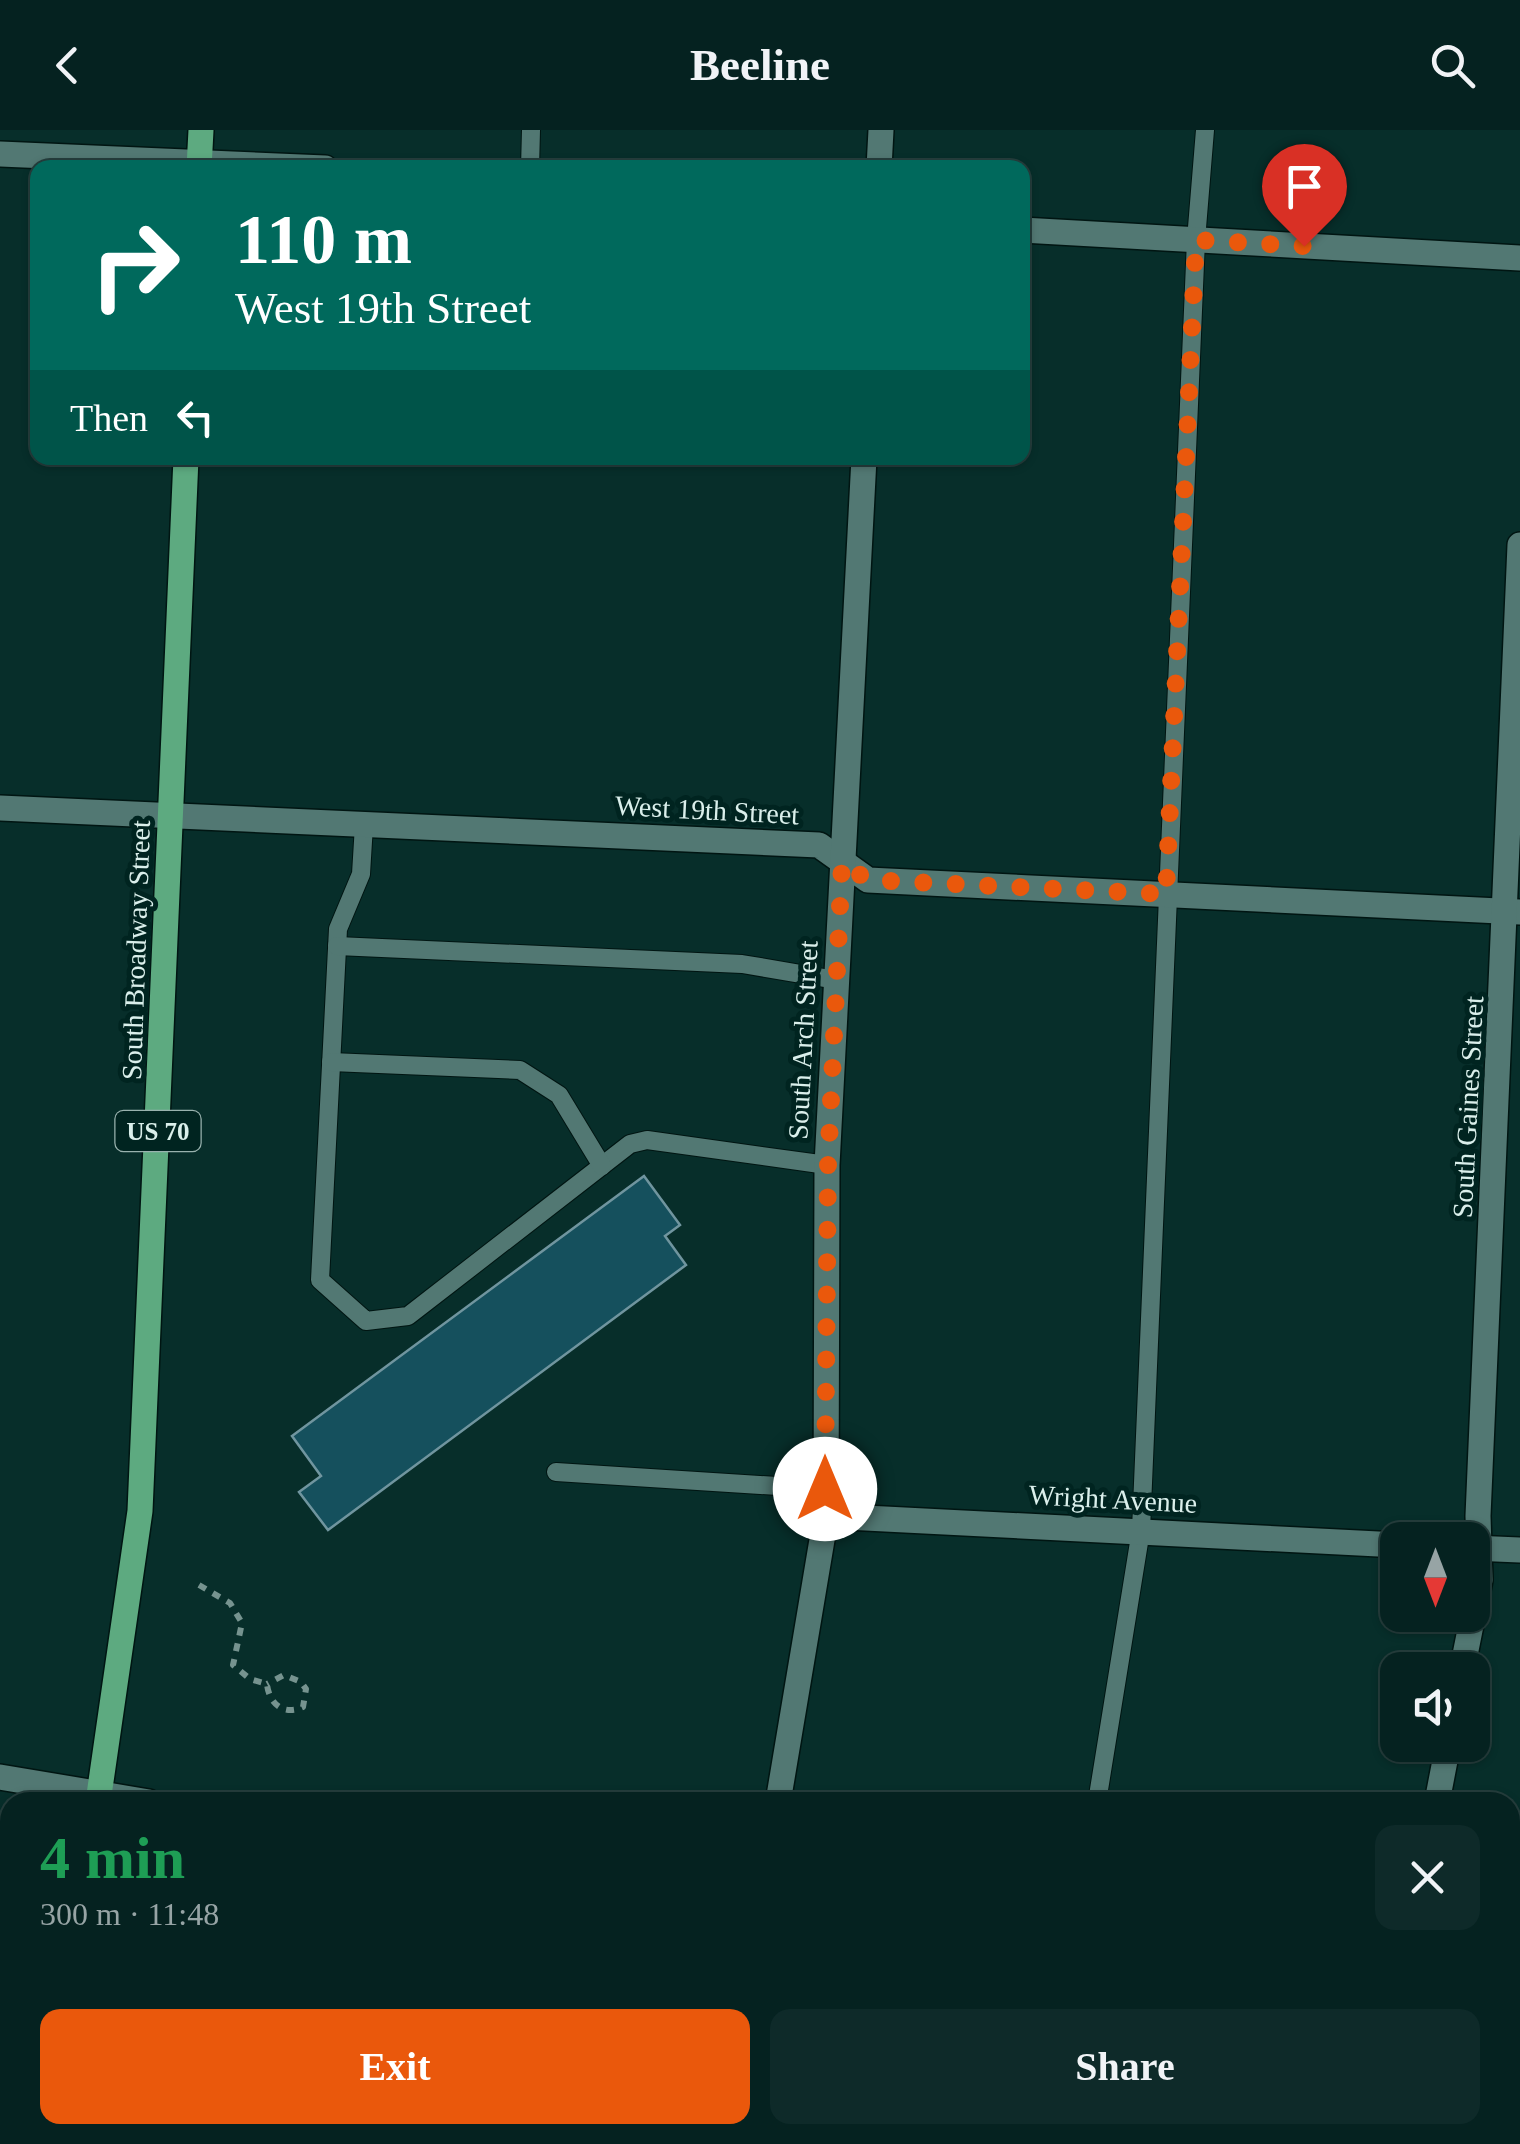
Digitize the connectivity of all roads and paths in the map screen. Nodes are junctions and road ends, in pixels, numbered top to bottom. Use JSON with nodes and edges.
{"nodes":[{"id":1,"x":201,"y":130,"type":"edge"},
{"id":2,"x":532,"y":130,"type":"edge"},
{"id":3,"x":880,"y":130,"type":"edge"},
{"id":4,"x":1206,"y":130,"type":"edge"},
{"id":5,"x":0,"y":154,"type":"edge"},
{"id":6,"x":109,"y":160,"type":"edge"},
{"id":7,"x":199,"y":160,"type":"edge"},
{"id":8,"x":530,"y":160,"type":"edge"},
{"id":9,"x":879,"y":160,"type":"edge"},
{"id":10,"x":1030,"y":230,"type":"edge"},
{"id":11,"x":1196,"y":240,"type":"junction"},
{"id":12,"x":1520,"y":258,"type":"edge"},
{"id":13,"x":186,"y":465,"type":"edge"},
{"id":14,"x":864,"y":465,"type":"edge"},
{"id":15,"x":1520,"y":545,"type":"edge"},
{"id":16,"x":0,"y":808,"type":"edge"},
{"id":17,"x":171,"y":816,"type":"junction"},
{"id":18,"x":364,"y":825,"type":"junction"},
{"id":19,"x":842,"y":863,"type":"junction"},
{"id":20,"x":1166,"y":894,"type":"junction"},
{"id":21,"x":1512,"y":911,"type":"edge"},
{"id":22,"x":338,"y":946,"type":"junction"},
{"id":23,"x":836,"y":980,"type":"junction"},
{"id":24,"x":332,"y":1062,"type":"junction"},
{"id":25,"x":828,"y":1165,"type":"junction"},
{"id":26,"x":602,"y":1166,"type":"junction"},
{"id":27,"x":556,"y":1472,"type":"dead end"},
{"id":28,"x":825,"y":1489,"type":"junction"},
{"id":29,"x":826,"y":1516,"type":"junction"},
{"id":30,"x":1478,"y":1522,"type":"edge"},
{"id":31,"x":1141,"y":1530,"type":"junction"},
{"id":32,"x":1380,"y":1544,"type":"edge"},
{"id":33,"x":1490,"y":1549,"type":"edge"},
{"id":34,"x":1520,"y":1550,"type":"edge"},
{"id":35,"x":199,"y":1585,"type":"dead end"},
{"id":36,"x":267,"y":1684,"type":"junction"},
{"id":37,"x":1445,"y":1762,"type":"edge"},
{"id":38,"x":0,"y":1777,"type":"edge"},
{"id":39,"x":71,"y":1792,"type":"edge"},
{"id":40,"x":100,"y":1792,"type":"edge"},
{"id":41,"x":780,"y":1792,"type":"edge"},
{"id":42,"x":1098,"y":1792,"type":"edge"},
{"id":43,"x":1439,"y":1792,"type":"edge"}],
"edges":[{"from":1,"to":7,"type":"main road"},
{"from":2,"to":8,"type":"lane"},
{"from":3,"to":9,"type":"street"},
{"from":4,"to":11,"type":"lane"},
{"from":5,"to":6,"type":"street"},
{"from":10,"to":11,"type":"street"},
{"from":11,"to":12,"type":"street"},
{"from":11,"to":20,"type":"lane"},
{"from":13,"to":17,"type":"main road","name":"South Broadway Street","number":"US 70"},
{"from":14,"to":19,"type":"street","name":"South Arch Street"},
{"from":15,"to":21,"type":"street","name":"South Gaines Street"},
{"from":16,"to":17,"type":"street","name":"West 19th Street"},
{"from":17,"to":18,"type":"street","name":"West 19th Street"},
{"from":17,"to":40,"type":"main road","name":"South Broadway Street","number":"US 70"},
{"from":18,"to":19,"type":"street","name":"West 19th Street"},
{"from":18,"to":22,"type":"lane"},
{"from":19,"to":20,"type":"street","name":"West 19th Street"},
{"from":19,"to":23,"type":"street","name":"South Arch Street"},
{"from":20,"to":21,"type":"street","name":"West 19th Street"},
{"from":20,"to":31,"type":"lane"},
{"from":21,"to":30,"type":"street","name":"South Gaines Street"},
{"from":22,"to":23,"type":"lane"},
{"from":22,"to":24,"type":"lane"},
{"from":23,"to":25,"type":"street","name":"South Arch Street"},
{"from":24,"to":26,"type":"lane"},
{"from":24,"to":26,"type":"lane"},
{"from":25,"to":26,"type":"lane"},
{"from":25,"to":28,"type":"street","name":"South Arch Street"},
{"from":27,"to":28,"type":"lane"},
{"from":28,"to":29,"type":"street","name":"South Arch Street"},
{"from":29,"to":31,"type":"street","name":"Wright Avenue"},
{"from":29,"to":41,"type":"street","name":"South Arch Street"},
{"from":31,"to":32,"type":"street","name":"Wright Avenue"},
{"from":31,"to":42,"type":"lane"},
{"from":33,"to":34,"type":"street"},
{"from":35,"to":36,"type":"path"},
{"from":36,"to":36,"type":"path"},
{"from":37,"to":43,"type":"street"},
{"from":38,"to":39,"type":"street"}]}
